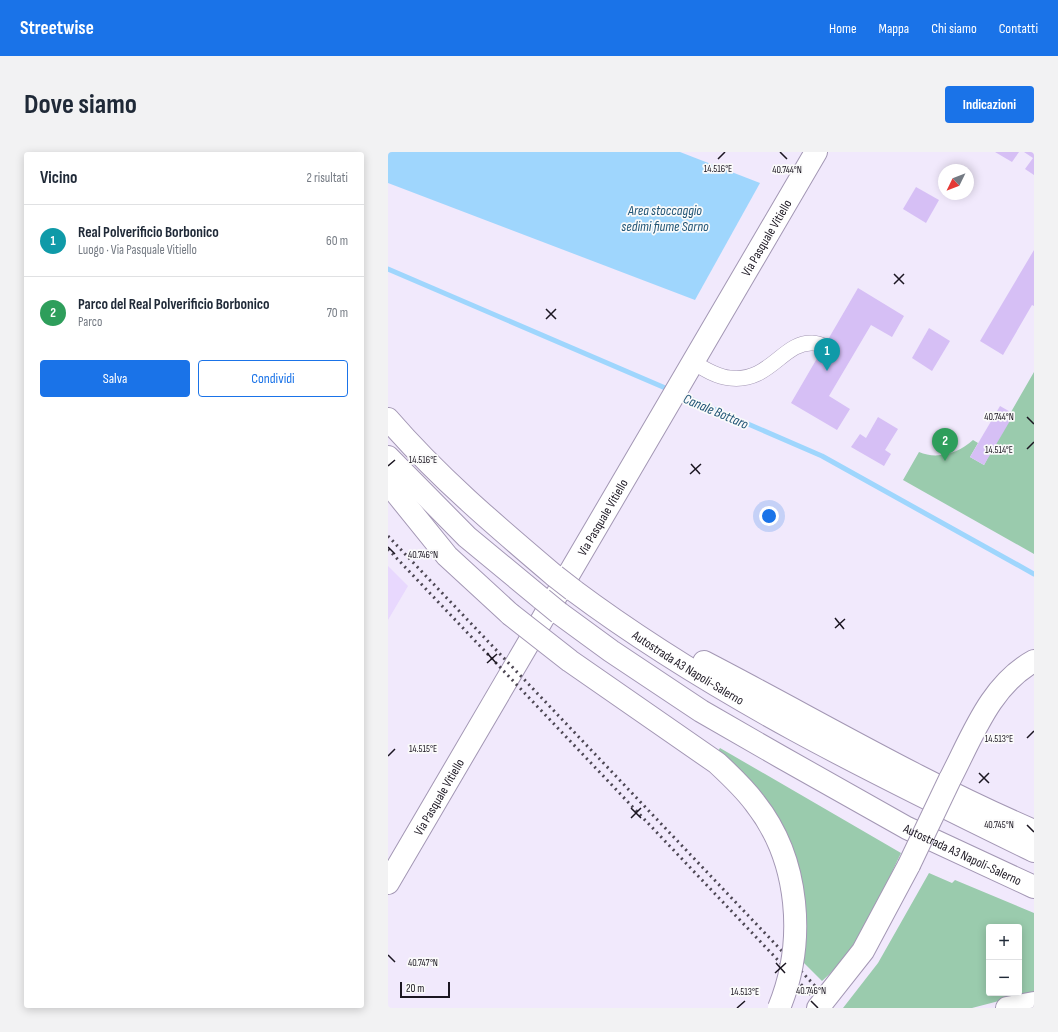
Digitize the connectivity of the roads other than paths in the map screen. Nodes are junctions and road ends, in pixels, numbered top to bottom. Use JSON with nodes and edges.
{"nodes":[{"id":1,"x":816,"y":152,"type":"edge"},
{"id":2,"x":824,"y":346,"type":"dead end"},
{"id":3,"x":689,"y":370,"type":"junction"},
{"id":4,"x":388,"y":419,"type":"edge"},
{"id":5,"x":388,"y":457,"type":"edge"},
{"id":6,"x":388,"y":483,"type":"edge"},
{"id":7,"x":629,"y":630,"type":"junction"},
{"id":8,"x":1034,"y":661,"type":"edge"},
{"id":9,"x":1034,"y":677,"type":"edge"},
{"id":10,"x":956,"y":782,"type":"junction"},
{"id":11,"x":1034,"y":831,"type":"edge"},
{"id":12,"x":1034,"y":851,"type":"edge"},
{"id":13,"x":916,"y":867,"type":"junction"},
{"id":14,"x":388,"y":883,"type":"edge"},
{"id":15,"x":1034,"y":887,"type":"edge"},
{"id":16,"x":1034,"y":1003,"type":"edge"},
{"id":17,"x":779,"y":1008,"type":"edge"},
{"id":18,"x":818,"y":1008,"type":"edge"},
{"id":19,"x":836,"y":1008,"type":"edge"},
{"id":20,"x":1007,"y":1008,"type":"edge"}],
"edges":[{"from":1,"to":3,"type":"main road","name":"Via Pasquale Vitiello"},
{"from":2,"to":3,"type":"street"},
{"from":3,"to":14,"type":"main road","name":"Via Pasquale Vitiello"},
{"from":4,"to":7,"type":"main road","name":"Autostrada A3 Napoli-Salerno","bridge":true},
{"from":5,"to":15,"type":"main road","name":"Autostrada A3 Napoli-Salerno","bridge":true},
{"from":6,"to":17,"type":"main road","bridge":true},
{"from":7,"to":11,"type":"main road"},
{"from":7,"to":12,"type":"main road","name":"Autostrada A3 Napoli-Salerno"},
{"from":8,"to":10,"type":"main road"},
{"from":9,"to":10,"type":"main road"},
{"from":10,"to":13,"type":"main road","bridge":true},
{"from":13,"to":18,"type":"main road"},
{"from":13,"to":19,"type":"main road"},
{"from":16,"to":20,"type":"main road"}]}
